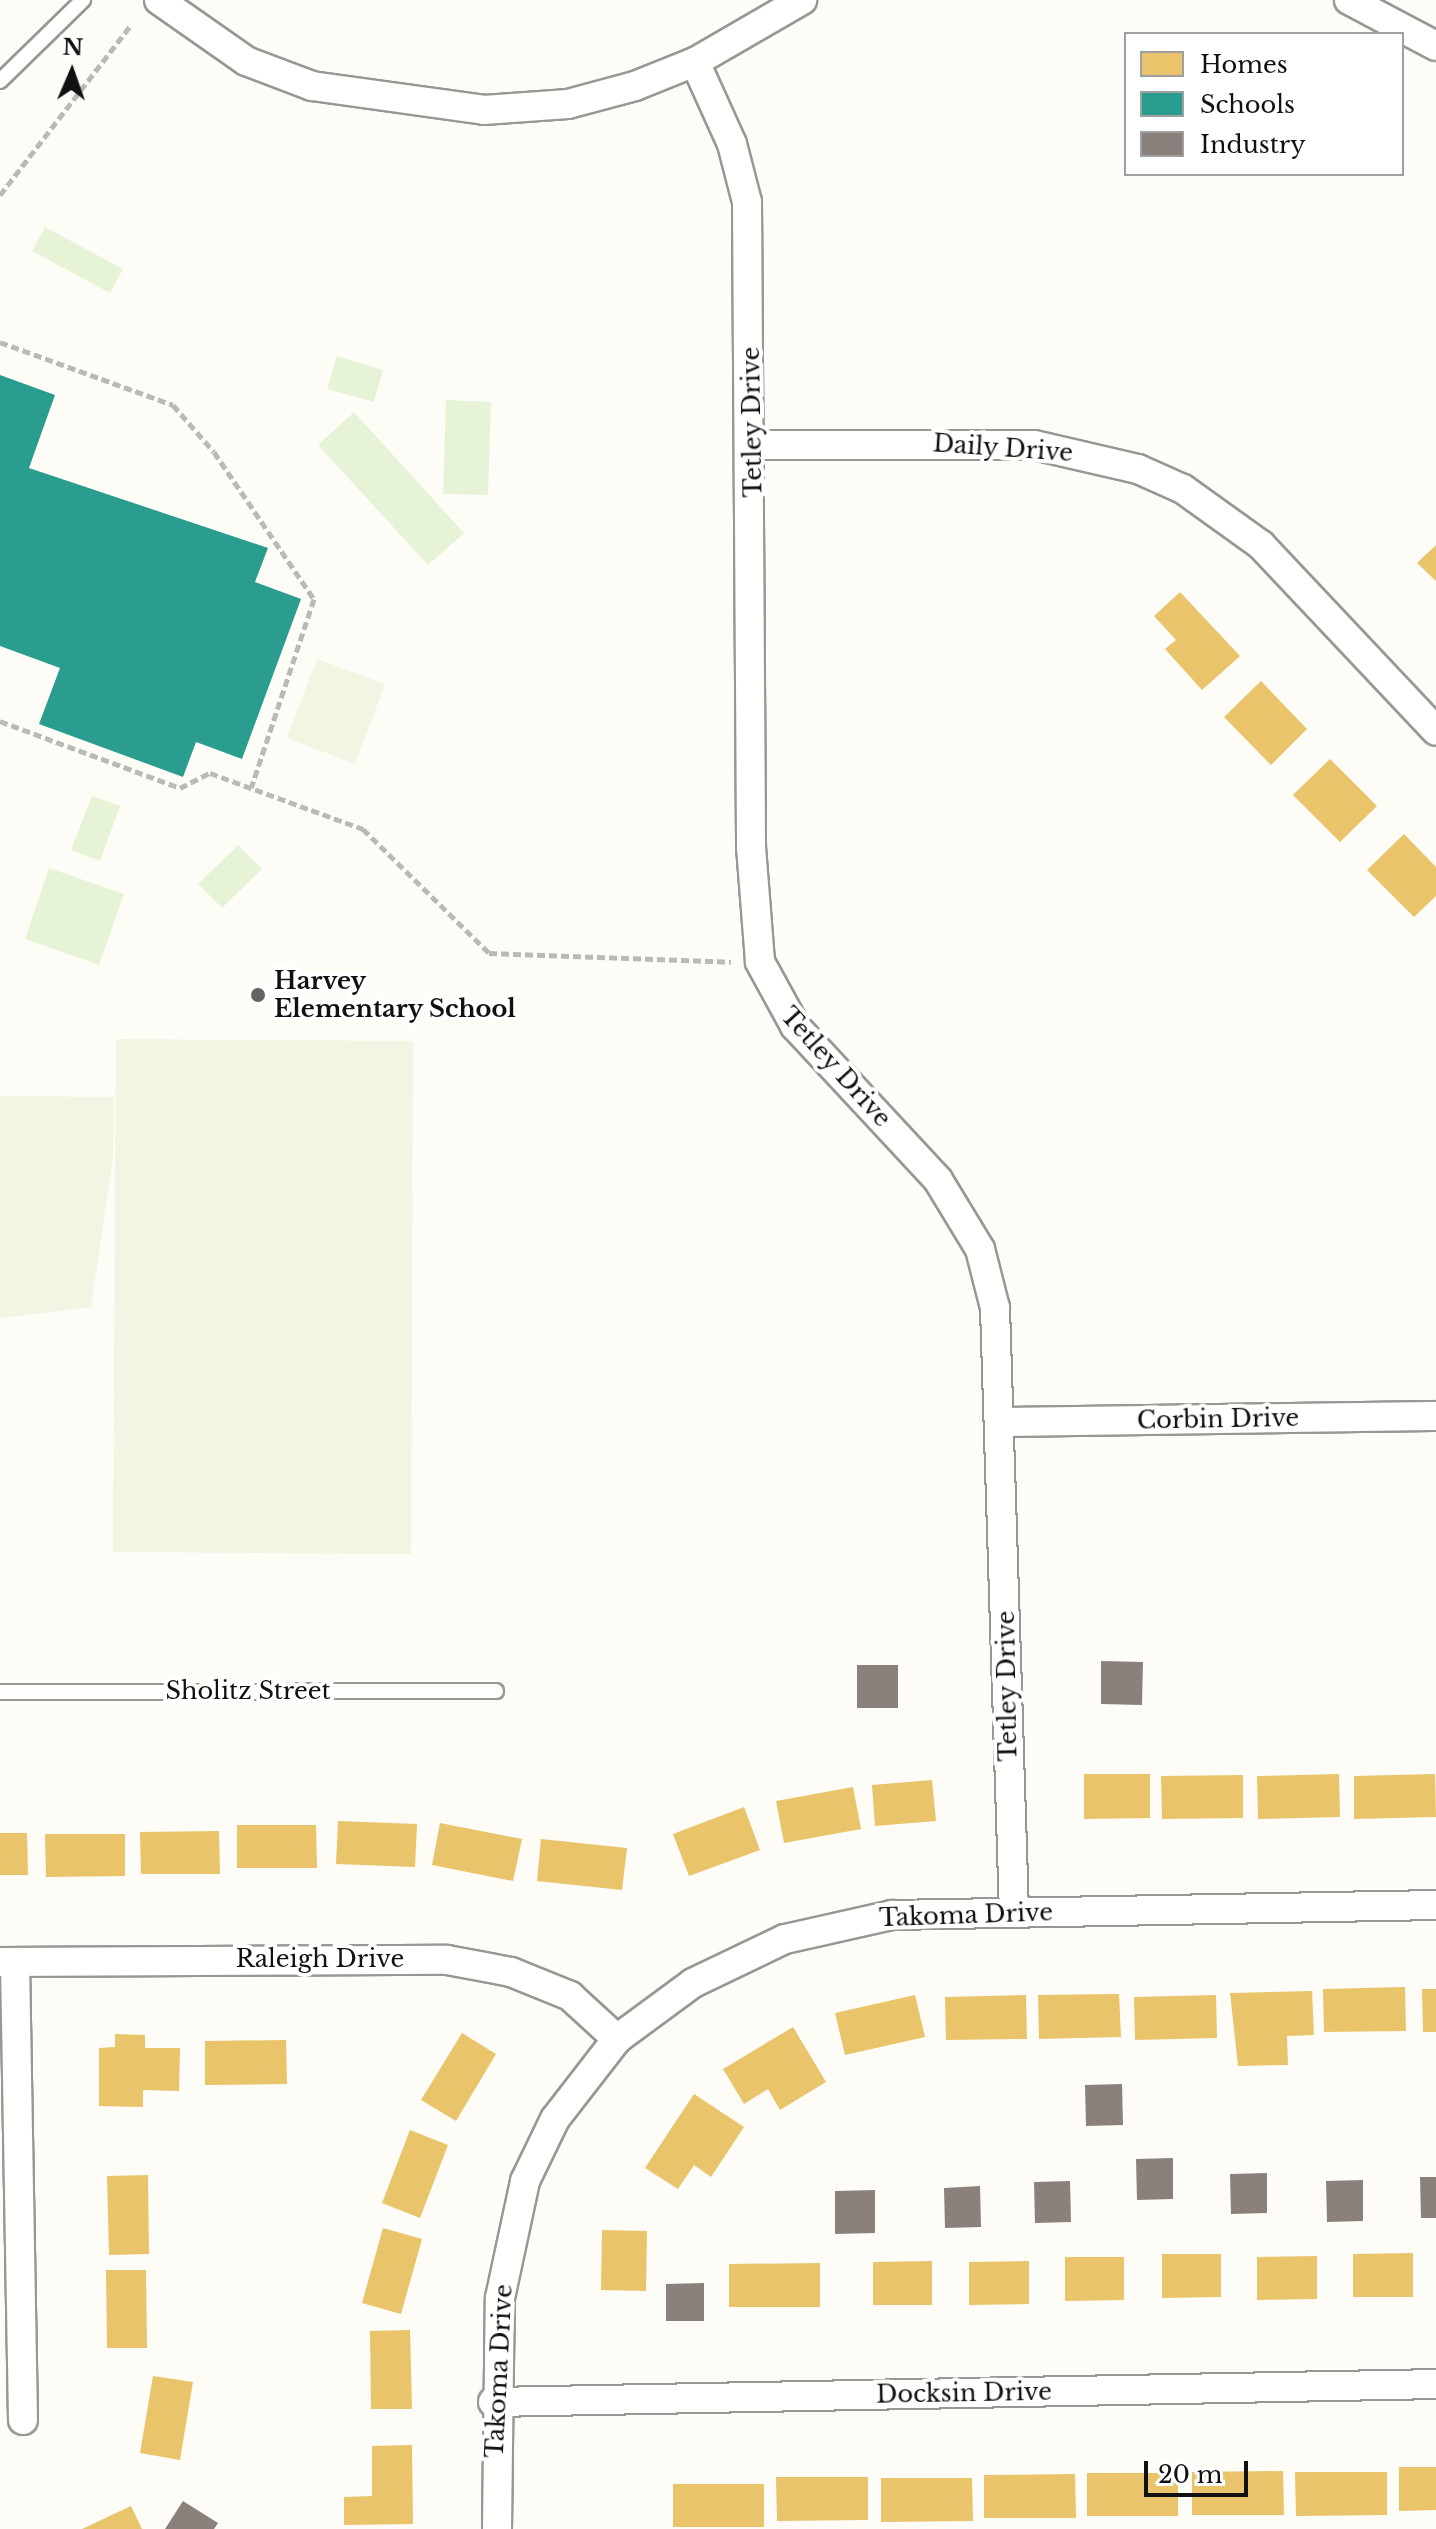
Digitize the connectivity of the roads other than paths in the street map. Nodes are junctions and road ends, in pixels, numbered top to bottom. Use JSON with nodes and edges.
{"nodes":[{"id":1,"x":83,"y":0,"type":"edge"},
{"id":2,"x":159,"y":0,"type":"edge"},
{"id":3,"x":802,"y":0,"type":"edge"},
{"id":4,"x":1349,"y":0,"type":"edge"},
{"id":5,"x":1436,"y":46,"type":"edge"},
{"id":6,"x":695,"y":62,"type":"junction"},
{"id":7,"x":0,"y":81,"type":"edge"},
{"id":8,"x":754,"y":445,"type":"junction"},
{"id":9,"x":1436,"y":731,"type":"edge"},
{"id":10,"x":1436,"y":1416,"type":"edge"},
{"id":11,"x":1001,"y":1422,"type":"junction"},
{"id":12,"x":496,"y":1691,"type":"dead end"},
{"id":13,"x":0,"y":1692,"type":"edge"},
{"id":14,"x":1436,"y":1905,"type":"edge"},
{"id":15,"x":1014,"y":1912,"type":"junction"},
{"id":16,"x":7,"y":1962,"type":"edge"},
{"id":17,"x":617,"y":2039,"type":"junction"},
{"id":18,"x":1436,"y":2384,"type":"edge"},
{"id":19,"x":493,"y":2402,"type":"junction"},
{"id":20,"x":23,"y":2420,"type":"dead end"},
{"id":21,"x":497,"y":2529,"type":"edge"}],
"edges":[{"from":1,"to":7,"type":"lane"},
{"from":2,"to":6,"type":"street"},
{"from":3,"to":6,"type":"street"},
{"from":4,"to":5,"type":"street"},
{"from":6,"to":8,"type":"street","name":"Tetley Drive"},
{"from":8,"to":9,"type":"street","name":"Daily Drive"},
{"from":8,"to":11,"type":"street","name":"Tetley Drive"},
{"from":10,"to":11,"type":"street","name":"Corbin Drive"},
{"from":11,"to":15,"type":"street","name":"Tetley Drive"},
{"from":12,"to":13,"type":"lane","name":"Sholitz Street"},
{"from":14,"to":15,"type":"street","name":"Takoma Drive"},
{"from":15,"to":17,"type":"street","name":"Takoma Drive"},
{"from":16,"to":17,"type":"street","name":"Raleigh Drive"},
{"from":16,"to":20,"type":"street"},
{"from":17,"to":19,"type":"street","name":"Takoma Drive"},
{"from":18,"to":19,"type":"street","name":"Docksin Drive"},
{"from":19,"to":21,"type":"street","name":"Takoma Drive"}]}
